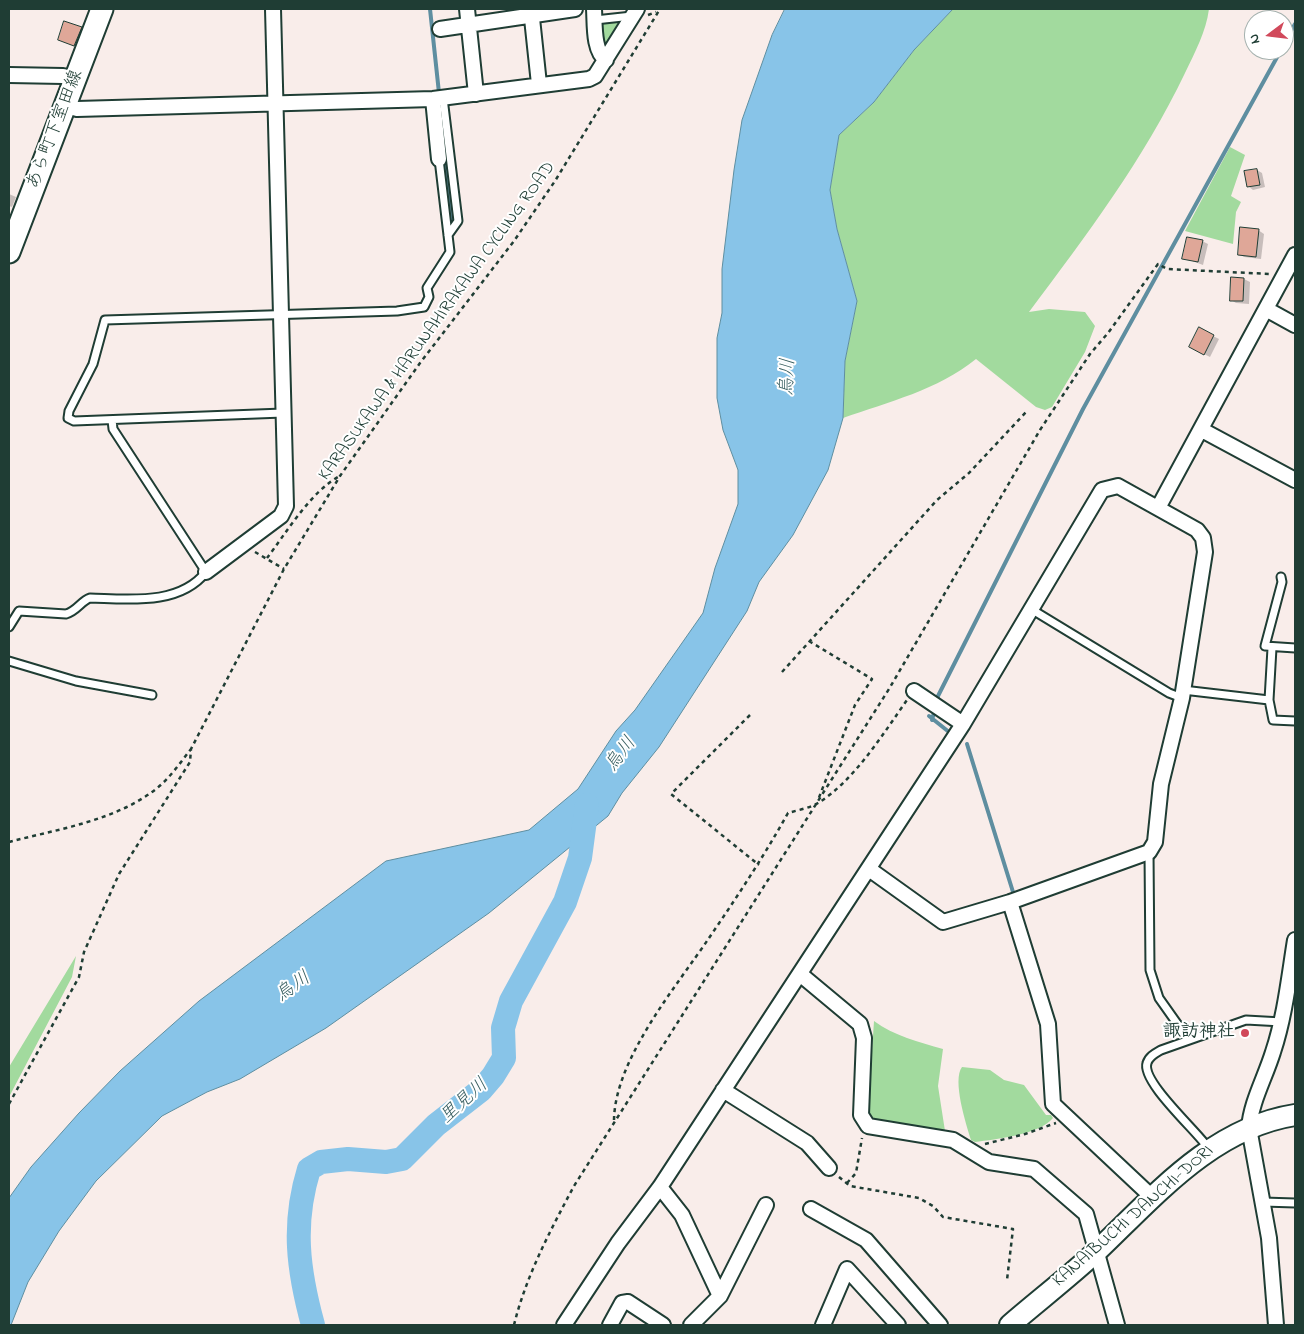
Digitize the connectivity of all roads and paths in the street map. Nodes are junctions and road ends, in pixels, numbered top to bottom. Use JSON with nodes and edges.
{"nodes":[{"id":1,"x":102,"y":9,"type":"edge"},
{"id":2,"x":274,"y":9,"type":"edge"},
{"id":3,"x":467,"y":9,"type":"edge"},
{"id":4,"x":575,"y":9,"type":"edge"},
{"id":5,"x":658,"y":9,"type":"edge"},
{"id":6,"x":531,"y":12,"type":"edge"},
{"id":7,"x":634,"y":12,"type":"edge"},
{"id":8,"x":594,"y":14,"type":"edge"},
{"id":9,"x":468,"y":24,"type":"junction"},
{"id":10,"x":440,"y":29,"type":"dead end"},
{"id":11,"x":606,"y":60,"type":"junction"},
{"id":12,"x":9,"y":75,"type":"edge"},
{"id":13,"x":75,"y":80,"type":"junction"},
{"id":14,"x":538,"y":84,"type":"junction"},
{"id":15,"x":476,"y":94,"type":"junction"},
{"id":16,"x":438,"y":99,"type":"junction"},
{"id":17,"x":276,"y":104,"type":"junction"},
{"id":18,"x":66,"y":106,"type":"junction"},
{"id":19,"x":439,"y":159,"type":"joint"},
{"id":20,"x":448,"y":178,"type":"junction"},
{"id":21,"x":448,"y":235,"type":"junction"},
{"id":22,"x":9,"y":252,"type":"edge"},
{"id":23,"x":1295,"y":255,"type":"edge"},
{"id":24,"x":1284,"y":275,"type":"junction"},
{"id":25,"x":1266,"y":309,"type":"junction"},
{"id":26,"x":281,"y":315,"type":"junction"},
{"id":27,"x":1295,"y":325,"type":"edge"},
{"id":28,"x":1027,"y":411,"type":"dead end"},
{"id":29,"x":283,"y":413,"type":"junction"},
{"id":30,"x":112,"y":420,"type":"junction"},
{"id":31,"x":1202,"y":430,"type":"junction"},
{"id":32,"x":340,"y":476,"type":"junction"},
{"id":33,"x":1295,"y":480,"type":"edge"},
{"id":34,"x":1158,"y":508,"type":"junction"},
{"id":35,"x":284,"y":569,"type":"junction"},
{"id":36,"x":206,"y":572,"type":"junction"},
{"id":37,"x":1281,"y":577,"type":"dead end"},
{"id":38,"x":1031,"y":609,"type":"junction"},
{"id":39,"x":9,"y":627,"type":"edge"},
{"id":40,"x":809,"y":640,"type":"junction"},
{"id":41,"x":1272,"y":648,"type":"junction"},
{"id":42,"x":1295,"y":648,"type":"edge"},
{"id":43,"x":9,"y":661,"type":"edge"},
{"id":44,"x":782,"y":672,"type":"dead end"},
{"id":45,"x":914,"y":691,"type":"joint"},
{"id":46,"x":1182,"y":694,"type":"junction"},
{"id":47,"x":152,"y":695,"type":"dead end"},
{"id":48,"x":1269,"y":700,"type":"junction"},
{"id":49,"x":750,"y":715,"type":"dead end"},
{"id":50,"x":1295,"y":722,"type":"edge"},
{"id":51,"x":963,"y":724,"type":"junction"},
{"id":52,"x":191,"y":749,"type":"junction"},
{"id":53,"x":817,"y":804,"type":"junction"},
{"id":54,"x":9,"y":842,"type":"edge"},
{"id":55,"x":1149,"y":852,"type":"junction"},
{"id":56,"x":759,"y":865,"type":"junction"},
{"id":57,"x":869,"y":869,"type":"junction"},
{"id":58,"x":1010,"y":902,"type":"junction"},
{"id":59,"x":1295,"y":940,"type":"edge"},
{"id":60,"x":800,"y":974,"type":"junction"},
{"id":61,"x":1282,"y":1022,"type":"junction"},
{"id":62,"x":1188,"y":1039,"type":"junction"},
{"id":63,"x":723,"y":1090,"type":"junction"},
{"id":64,"x":9,"y":1104,"type":"edge"},
{"id":65,"x":1295,"y":1115,"type":"edge"},
{"id":66,"x":1066,"y":1118,"type":"junction"},
{"id":67,"x":614,"y":1120,"type":"junction"},
{"id":68,"x":868,"y":1126,"type":"junction"},
{"id":69,"x":1249,"y":1128,"type":"junction"},
{"id":70,"x":968,"y":1148,"type":"junction"},
{"id":71,"x":1209,"y":1149,"type":"junction"},
{"id":72,"x":829,"y":1168,"type":"joint"},
{"id":73,"x":846,"y":1183,"type":"junction"},
{"id":74,"x":660,"y":1187,"type":"junction"},
{"id":75,"x":1152,"y":1197,"type":"junction"},
{"id":76,"x":1263,"y":1202,"type":"junction"},
{"id":77,"x":1295,"y":1203,"type":"edge"},
{"id":78,"x":766,"y":1205,"type":"dead end"},
{"id":79,"x":810,"y":1209,"type":"dead end"},
{"id":80,"x":1096,"y":1252,"type":"junction"},
{"id":81,"x":1007,"y":1280,"type":"dead end"},
{"id":82,"x":720,"y":1296,"type":"junction"},
{"id":83,"x":514,"y":1325,"type":"edge"},
{"id":84,"x":564,"y":1325,"type":"edge"},
{"id":85,"x":610,"y":1325,"type":"edge"},
{"id":86,"x":663,"y":1325,"type":"edge"},
{"id":87,"x":691,"y":1325,"type":"edge"},
{"id":88,"x":824,"y":1325,"type":"edge"},
{"id":89,"x":898,"y":1325,"type":"edge"},
{"id":90,"x":940,"y":1325,"type":"edge"},
{"id":91,"x":1010,"y":1325,"type":"edge"},
{"id":92,"x":1117,"y":1325,"type":"edge"},
{"id":93,"x":1276,"y":1325,"type":"edge"}],
"edges":[{"from":1,"to":13,"type":"main road","name":"あら町下室田線"},
{"from":2,"to":17,"type":"street"},
{"from":3,"to":9,"type":"street"},
{"from":4,"to":6,"type":"street"},
{"from":5,"to":32,"type":"path","name":"KARASUKAWA & HARUNAHIRAKAWA CYCLING ROAD"},
{"from":6,"to":9,"type":"street"},
{"from":6,"to":14,"type":"street"},
{"from":7,"to":8,"type":"lane"},
{"from":7,"to":11,"type":"street"},
{"from":8,"to":11,"type":"street"},
{"from":9,"to":10,"type":"street"},
{"from":9,"to":15,"type":"street"},
{"from":11,"to":14,"type":"street"},
{"from":12,"to":13,"type":"street"},
{"from":13,"to":18,"type":"main road","name":"あら町下室田線"},
{"from":14,"to":15,"type":"street"},
{"from":15,"to":16,"type":"street"},
{"from":16,"to":17,"type":"street"},
{"from":16,"to":19,"type":"street"},
{"from":16,"to":20,"type":"lane"},
{"from":17,"to":18,"type":"street"},
{"from":17,"to":26,"type":"street"},
{"from":18,"to":22,"type":"main road","name":"あら町下室田線"},
{"from":19,"to":20,"type":"lane"},
{"from":20,"to":21,"type":"lane"},
{"from":20,"to":21,"type":"lane"},
{"from":21,"to":26,"type":"lane"},
{"from":23,"to":24,"type":"street"},
{"from":24,"to":25,"type":"street"},
{"from":24,"to":53,"type":"path"},
{"from":25,"to":27,"type":"street"},
{"from":25,"to":31,"type":"street"},
{"from":26,"to":29,"type":"street"},
{"from":26,"to":30,"type":"lane"},
{"from":28,"to":40,"type":"path"},
{"from":29,"to":30,"type":"lane"},
{"from":29,"to":36,"type":"street"},
{"from":30,"to":36,"type":"lane"},
{"from":31,"to":33,"type":"street"},
{"from":31,"to":34,"type":"street"},
{"from":32,"to":35,"type":"path","name":"KARASUKAWA & HARUNAHIRAKAWA CYCLING ROAD"},
{"from":32,"to":35,"type":"path"},
{"from":34,"to":38,"type":"street"},
{"from":34,"to":46,"type":"street"},
{"from":35,"to":52,"type":"path","name":"KARASUKAWA & HARUNAHIRAKAWA CYCLING ROAD"},
{"from":36,"to":39,"type":"lane"},
{"from":37,"to":41,"type":"lane"},
{"from":38,"to":46,"type":"lane"},
{"from":38,"to":51,"type":"street"},
{"from":40,"to":44,"type":"path"},
{"from":40,"to":53,"type":"path"},
{"from":41,"to":42,"type":"lane"},
{"from":41,"to":48,"type":"lane"},
{"from":43,"to":47,"type":"lane"},
{"from":45,"to":51,"type":"street"},
{"from":45,"to":53,"type":"path"},
{"from":46,"to":48,"type":"lane"},
{"from":46,"to":55,"type":"street"},
{"from":48,"to":50,"type":"lane"},
{"from":49,"to":56,"type":"path"},
{"from":51,"to":57,"type":"street"},
{"from":52,"to":54,"type":"path"},
{"from":52,"to":64,"type":"path","name":"KARASUKAWA & HARUNAHIRAKAWA CYCLING ROAD"},
{"from":53,"to":56,"type":"path"},
{"from":53,"to":67,"type":"path"},
{"from":55,"to":58,"type":"street"},
{"from":55,"to":62,"type":"lane"},
{"from":56,"to":67,"type":"path"},
{"from":57,"to":58,"type":"street"},
{"from":57,"to":60,"type":"street"},
{"from":58,"to":66,"type":"street"},
{"from":59,"to":61,"type":"street"},
{"from":60,"to":63,"type":"street"},
{"from":60,"to":68,"type":"street"},
{"from":61,"to":62,"type":"lane"},
{"from":61,"to":69,"type":"street"},
{"from":62,"to":71,"type":"lane"},
{"from":63,"to":72,"type":"street"},
{"from":63,"to":74,"type":"street"},
{"from":65,"to":69,"type":"street","name":"KANAIBUCHI DANCHI-DORI"},
{"from":66,"to":70,"type":"path"},
{"from":66,"to":75,"type":"street"},
{"from":67,"to":83,"type":"path"},
{"from":68,"to":70,"type":"street"},
{"from":68,"to":73,"type":"path"},
{"from":69,"to":71,"type":"street","name":"KANAIBUCHI DANCHI-DORI"},
{"from":69,"to":76,"type":"street"},
{"from":70,"to":80,"type":"street"},
{"from":71,"to":75,"type":"street","name":"KANAIBUCHI DANCHI-DORI"},
{"from":72,"to":73,"type":"path"},
{"from":73,"to":81,"type":"path"},
{"from":74,"to":82,"type":"street"},
{"from":74,"to":84,"type":"street"},
{"from":75,"to":80,"type":"street","name":"KANAIBUCHI DANCHI-DORI"},
{"from":76,"to":77,"type":"lane"},
{"from":76,"to":93,"type":"street"},
{"from":78,"to":82,"type":"street"},
{"from":79,"to":90,"type":"street"},
{"from":80,"to":91,"type":"street","name":"KANAIBUCHI DANCHI-DORI"},
{"from":80,"to":92,"type":"street"},
{"from":82,"to":87,"type":"street"},
{"from":85,"to":86,"type":"street"},
{"from":88,"to":89,"type":"street"}]}
